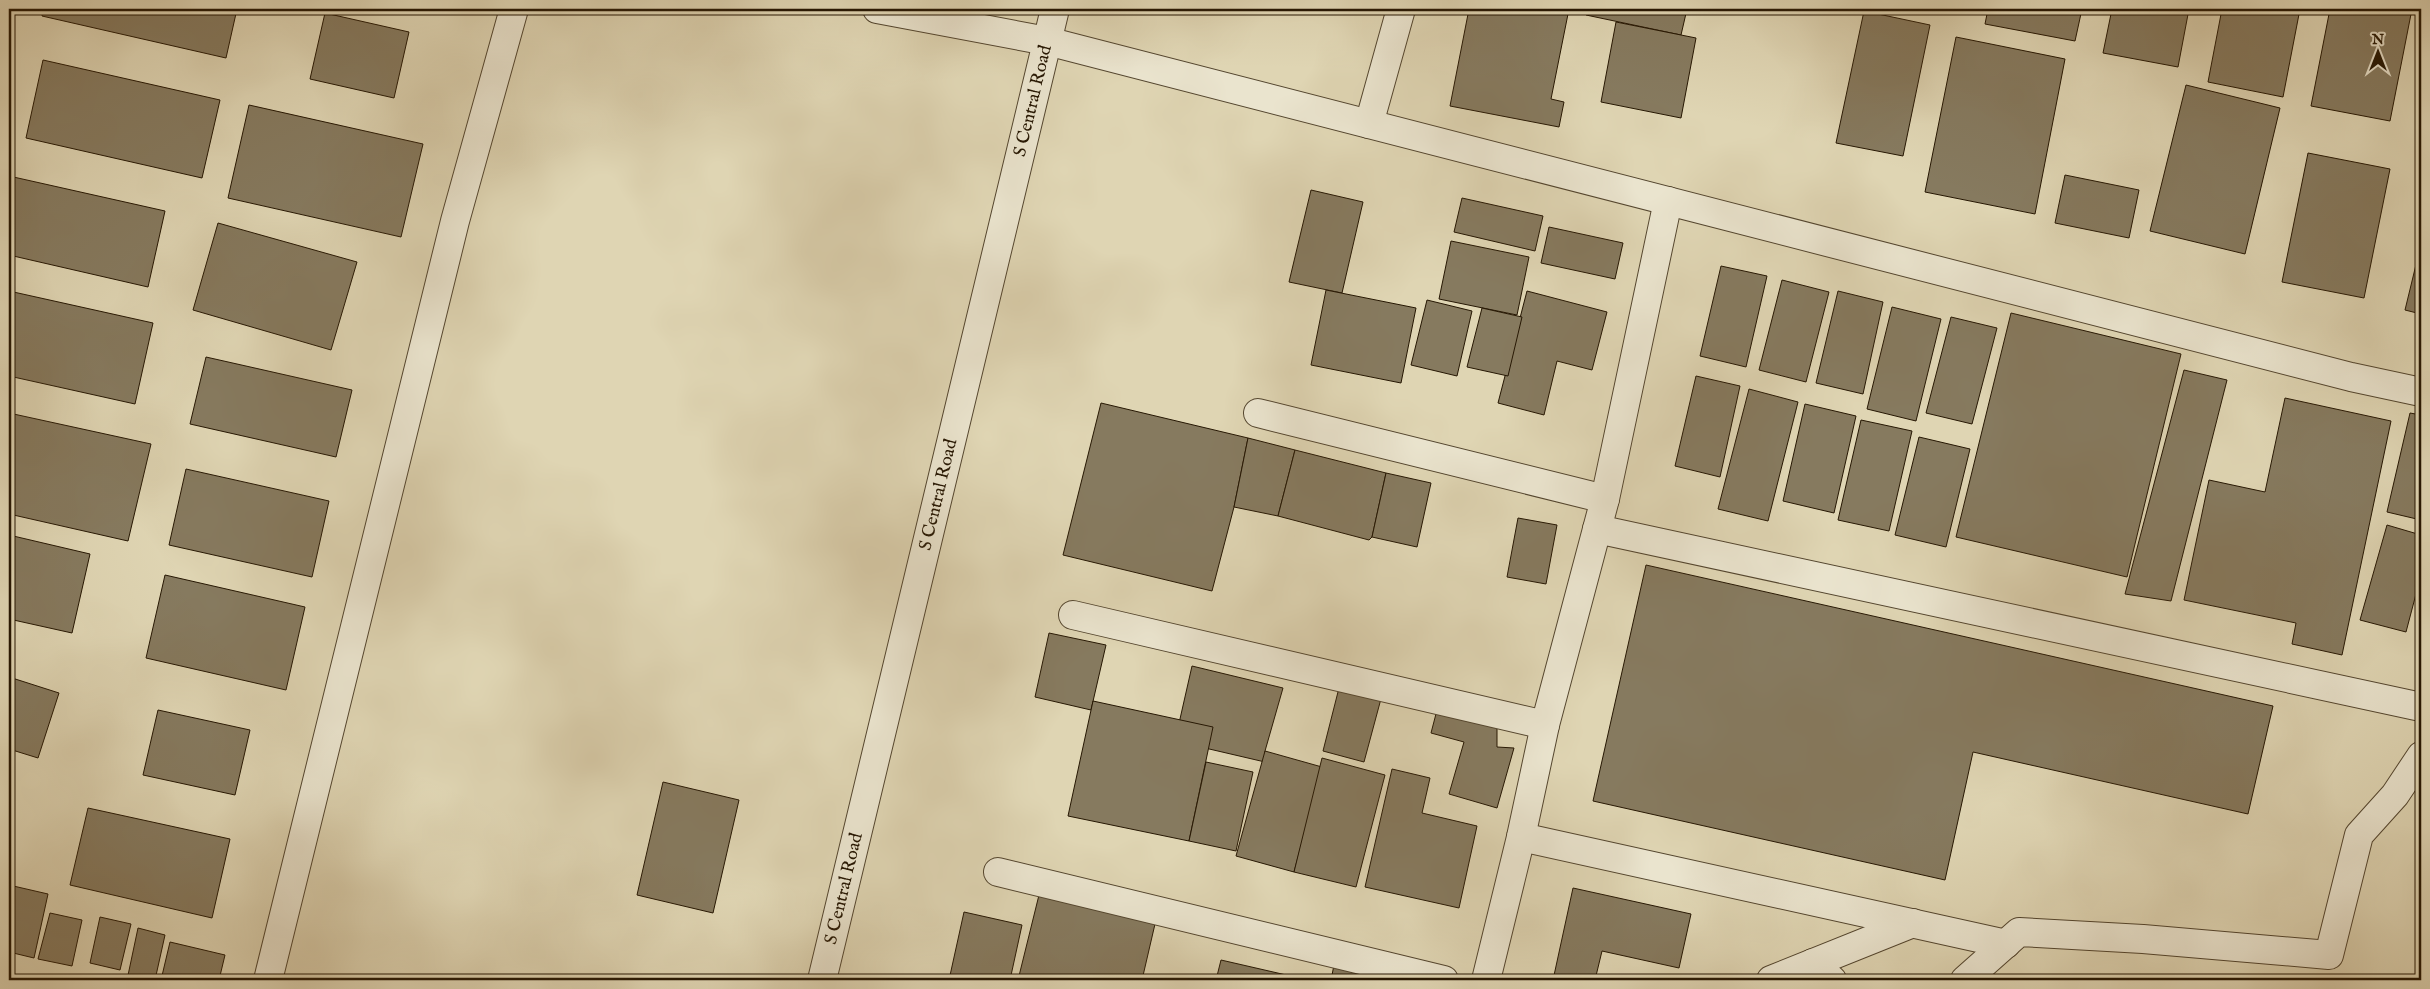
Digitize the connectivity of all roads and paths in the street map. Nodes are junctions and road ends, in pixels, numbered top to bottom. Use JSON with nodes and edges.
{"nodes":[{"id":1,"x":514,"y":9,"type":"edge"},
{"id":2,"x":877,"y":9,"type":"edge"},
{"id":3,"x":1055,"y":9,"type":"edge"},
{"id":4,"x":1401,"y":9,"type":"edge"},
{"id":5,"x":1047,"y":41,"type":"junction"},
{"id":6,"x":1369,"y":124,"type":"junction"},
{"id":7,"x":1668,"y":201,"type":"junction"},
{"id":8,"x":2421,"y":392,"type":"edge"},
{"id":9,"x":1258,"y":413,"type":"dead end"},
{"id":10,"x":1605,"y":499,"type":"junction"},
{"id":11,"x":1598,"y":529,"type":"junction"},
{"id":12,"x":1073,"y":615,"type":"dead end"},
{"id":13,"x":2421,"y":708,"type":"edge"},
{"id":14,"x":1545,"y":725,"type":"junction"},
{"id":15,"x":2418,"y":773,"type":"edge"},
{"id":16,"x":1521,"y":837,"type":"junction"},
{"id":17,"x":998,"y":872,"type":"dead end"},
{"id":18,"x":1913,"y":923,"type":"junction"},
{"id":19,"x":2006,"y":944,"type":"junction"},
{"id":20,"x":1823,"y":972,"type":"edge"},
{"id":21,"x":268,"y":980,"type":"edge"},
{"id":22,"x":822,"y":980,"type":"edge"},
{"id":23,"x":1444,"y":980,"type":"edge"},
{"id":24,"x":1486,"y":980,"type":"edge"},
{"id":25,"x":1771,"y":980,"type":"edge"},
{"id":26,"x":1965,"y":980,"type":"edge"}],
"edges":[{"from":1,"to":21,"type":"street"},
{"from":2,"to":5,"type":"street"},
{"from":3,"to":5,"type":"street","name":"S Central Road"},
{"from":4,"to":6,"type":"street"},
{"from":5,"to":6,"type":"street"},
{"from":5,"to":22,"type":"street","name":"S Central Road"},
{"from":6,"to":7,"type":"street"},
{"from":7,"to":8,"type":"street"},
{"from":7,"to":10,"type":"street"},
{"from":9,"to":10,"type":"street"},
{"from":10,"to":11,"type":"street"},
{"from":11,"to":13,"type":"street"},
{"from":11,"to":14,"type":"street"},
{"from":12,"to":14,"type":"street"},
{"from":14,"to":16,"type":"street"},
{"from":15,"to":19,"type":"street"},
{"from":16,"to":18,"type":"street"},
{"from":16,"to":24,"type":"street"},
{"from":17,"to":23,"type":"street"},
{"from":18,"to":19,"type":"street"},
{"from":18,"to":20,"type":"street"},
{"from":19,"to":26,"type":"street"},
{"from":20,"to":25,"type":"street"}]}
